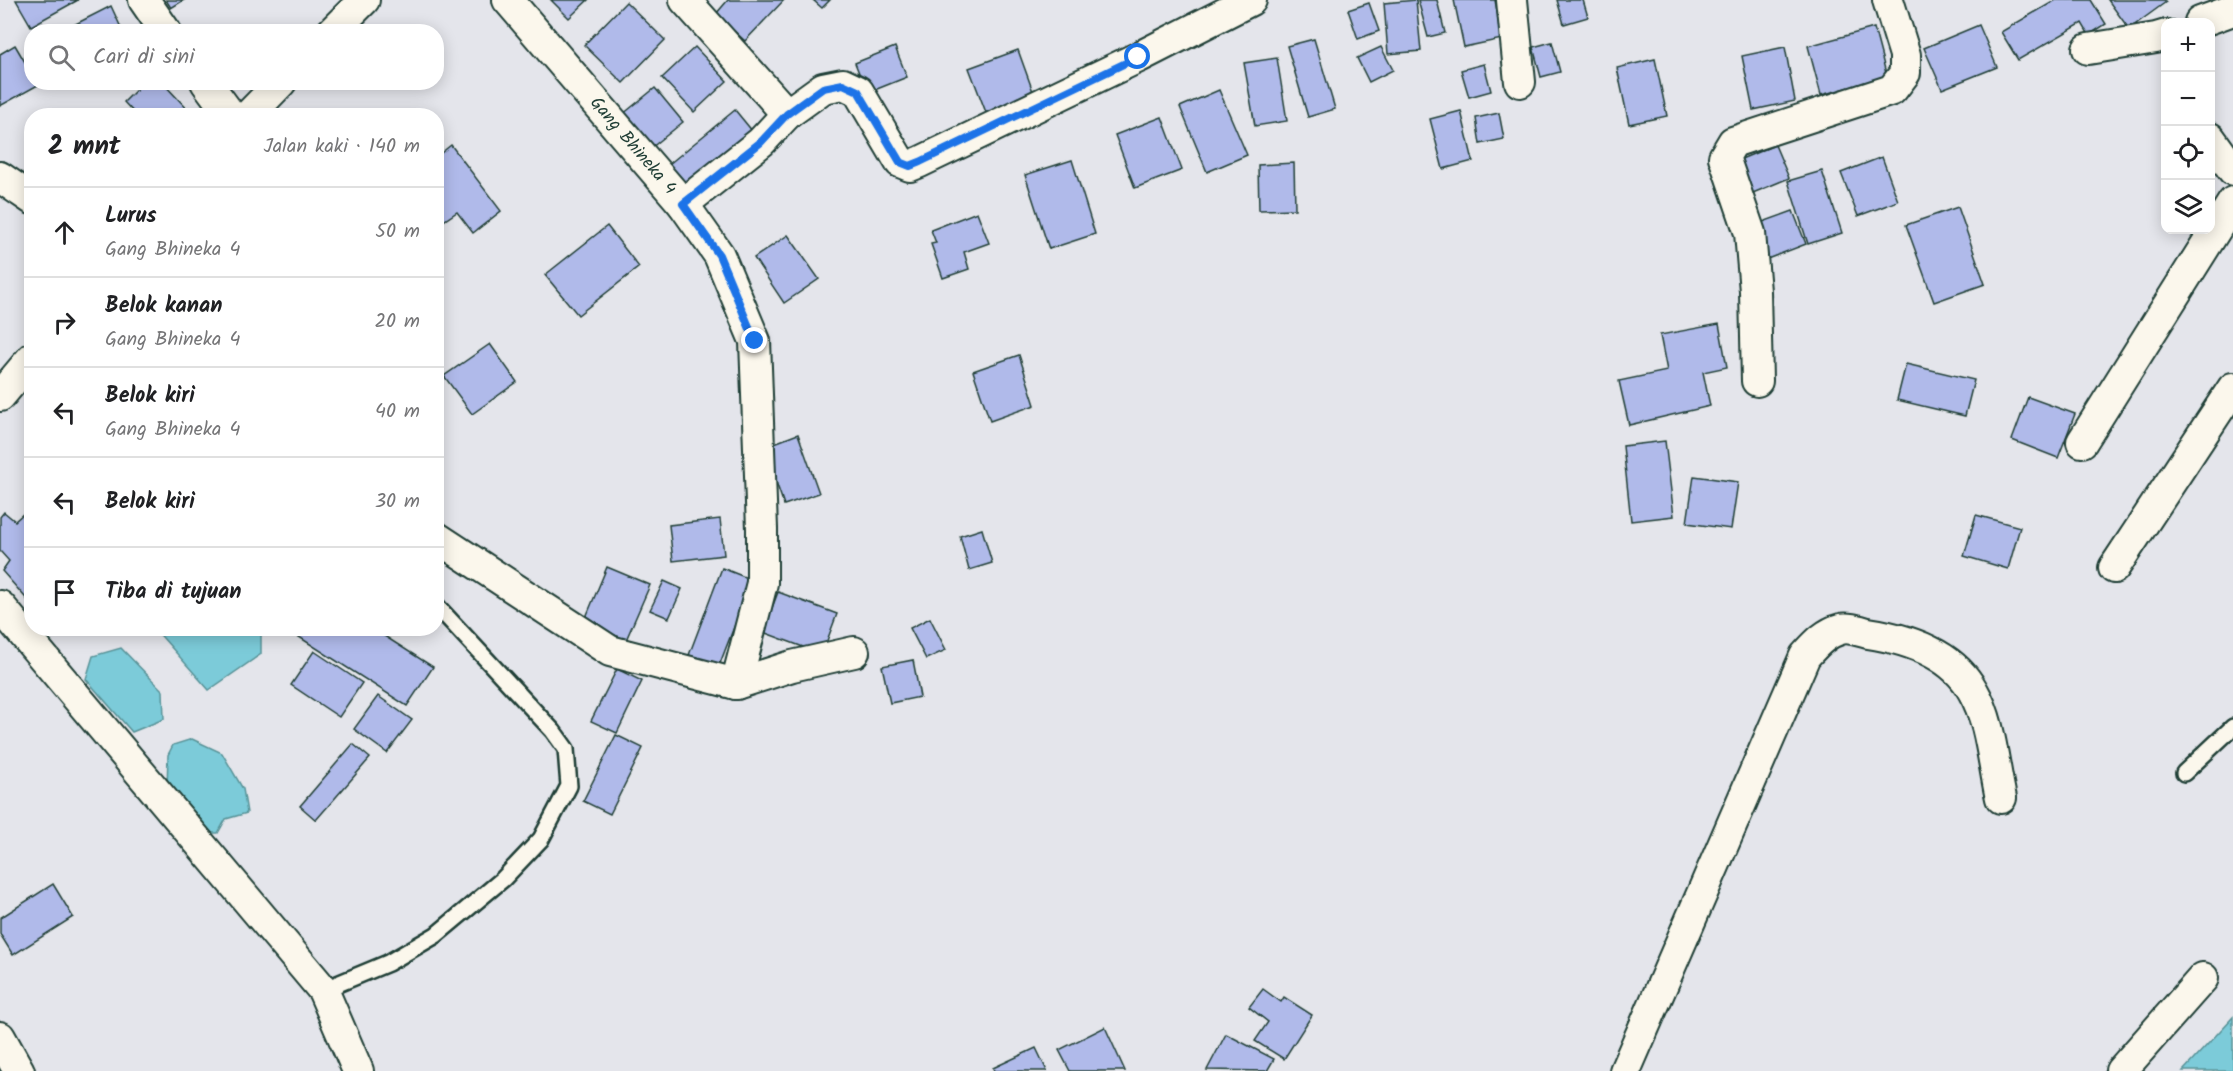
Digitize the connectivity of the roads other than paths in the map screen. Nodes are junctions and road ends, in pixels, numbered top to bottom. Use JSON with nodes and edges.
{"nodes":[{"id":1,"x":144,"y":0,"type":"edge"},
{"id":2,"x":364,"y":0,"type":"edge"},
{"id":3,"x":508,"y":0,"type":"edge"},
{"id":4,"x":685,"y":0,"type":"edge"},
{"id":5,"x":1251,"y":0,"type":"edge"},
{"id":6,"x":1512,"y":0,"type":"edge"},
{"id":7,"x":1888,"y":0,"type":"edge"},
{"id":8,"x":2233,"y":10,"type":"edge"},
{"id":9,"x":2210,"y":18,"type":"edge"},
{"id":10,"x":160,"y":24,"type":"edge"},
{"id":11,"x":340,"y":24,"type":"edge"},
{"id":12,"x":2161,"y":43,"type":"edge"},
{"id":13,"x":2088,"y":49,"type":"dead end"},
{"id":14,"x":1520,"y":82,"type":"dead end"},
{"id":15,"x":215,"y":90,"type":"edge"},
{"id":16,"x":272,"y":90,"type":"edge"},
{"id":17,"x":237,"y":108,"type":"edge"},
{"id":18,"x":253,"y":108,"type":"edge"},
{"id":19,"x":787,"y":114,"type":"junction"},
{"id":20,"x":2215,"y":144,"type":"edge"},
{"id":21,"x":2233,"y":170,"type":"edge"},
{"id":22,"x":0,"y":177,"type":"edge"},
{"id":23,"x":24,"y":194,"type":"edge"},
{"id":24,"x":2233,"y":202,"type":"edge"},
{"id":25,"x":683,"y":204,"type":"junction"},
{"id":26,"x":24,"y":368,"type":"edge"},
{"id":27,"x":1757,"y":381,"type":"dead end"},
{"id":28,"x":2233,"y":388,"type":"edge"},
{"id":29,"x":0,"y":396,"type":"edge"},
{"id":30,"x":2082,"y":442,"type":"dead end"},
{"id":31,"x":444,"y":542,"type":"edge"},
{"id":32,"x":2114,"y":568,"type":"dead end"},
{"id":33,"x":0,"y":606,"type":"edge"},
{"id":34,"x":444,"y":614,"type":"edge"},
{"id":35,"x":24,"y":635,"type":"edge"},
{"id":36,"x":25,"y":636,"type":"edge"},
{"id":37,"x":854,"y":652,"type":"dead end"},
{"id":38,"x":736,"y":684,"type":"junction"},
{"id":39,"x":2233,"y":727,"type":"edge"},
{"id":40,"x":2184,"y":773,"type":"dead end"},
{"id":41,"x":2001,"y":798,"type":"dead end"},
{"id":42,"x":2203,"y":978,"type":"dead end"},
{"id":43,"x":323,"y":990,"type":"junction"},
{"id":44,"x":0,"y":1037,"type":"edge"},
{"id":45,"x":19,"y":1071,"type":"edge"},
{"id":46,"x":358,"y":1071,"type":"edge"},
{"id":47,"x":1625,"y":1071,"type":"edge"},
{"id":48,"x":2121,"y":1071,"type":"edge"}],
"edges":[{"from":1,"to":10,"type":"street"},
{"from":2,"to":11,"type":"street"},
{"from":3,"to":25,"type":"street","name":"Gang Bhineka 4"},
{"from":4,"to":19,"type":"street"},
{"from":5,"to":19,"type":"street","name":"Gang Bhineka 4"},
{"from":6,"to":14,"type":"street"},
{"from":7,"to":27,"type":"street"},
{"from":8,"to":9,"type":"street"},
{"from":12,"to":13,"type":"street"},
{"from":15,"to":17,"type":"street"},
{"from":16,"to":18,"type":"street"},
{"from":19,"to":25,"type":"street","name":"Gang Bhineka 4"},
{"from":20,"to":21,"type":"street"},
{"from":22,"to":23,"type":"street"},
{"from":24,"to":30,"type":"street"},
{"from":25,"to":38,"type":"street"},
{"from":26,"to":29,"type":"street"},
{"from":28,"to":32,"type":"street"},
{"from":31,"to":38,"type":"street"},
{"from":33,"to":35,"type":"street"},
{"from":34,"to":43,"type":"lane"},
{"from":36,"to":43,"type":"street"},
{"from":37,"to":38,"type":"street"},
{"from":39,"to":40,"type":"lane"},
{"from":41,"to":47,"type":"street"},
{"from":42,"to":48,"type":"street"},
{"from":43,"to":46,"type":"street"},
{"from":44,"to":45,"type":"street"}]}
